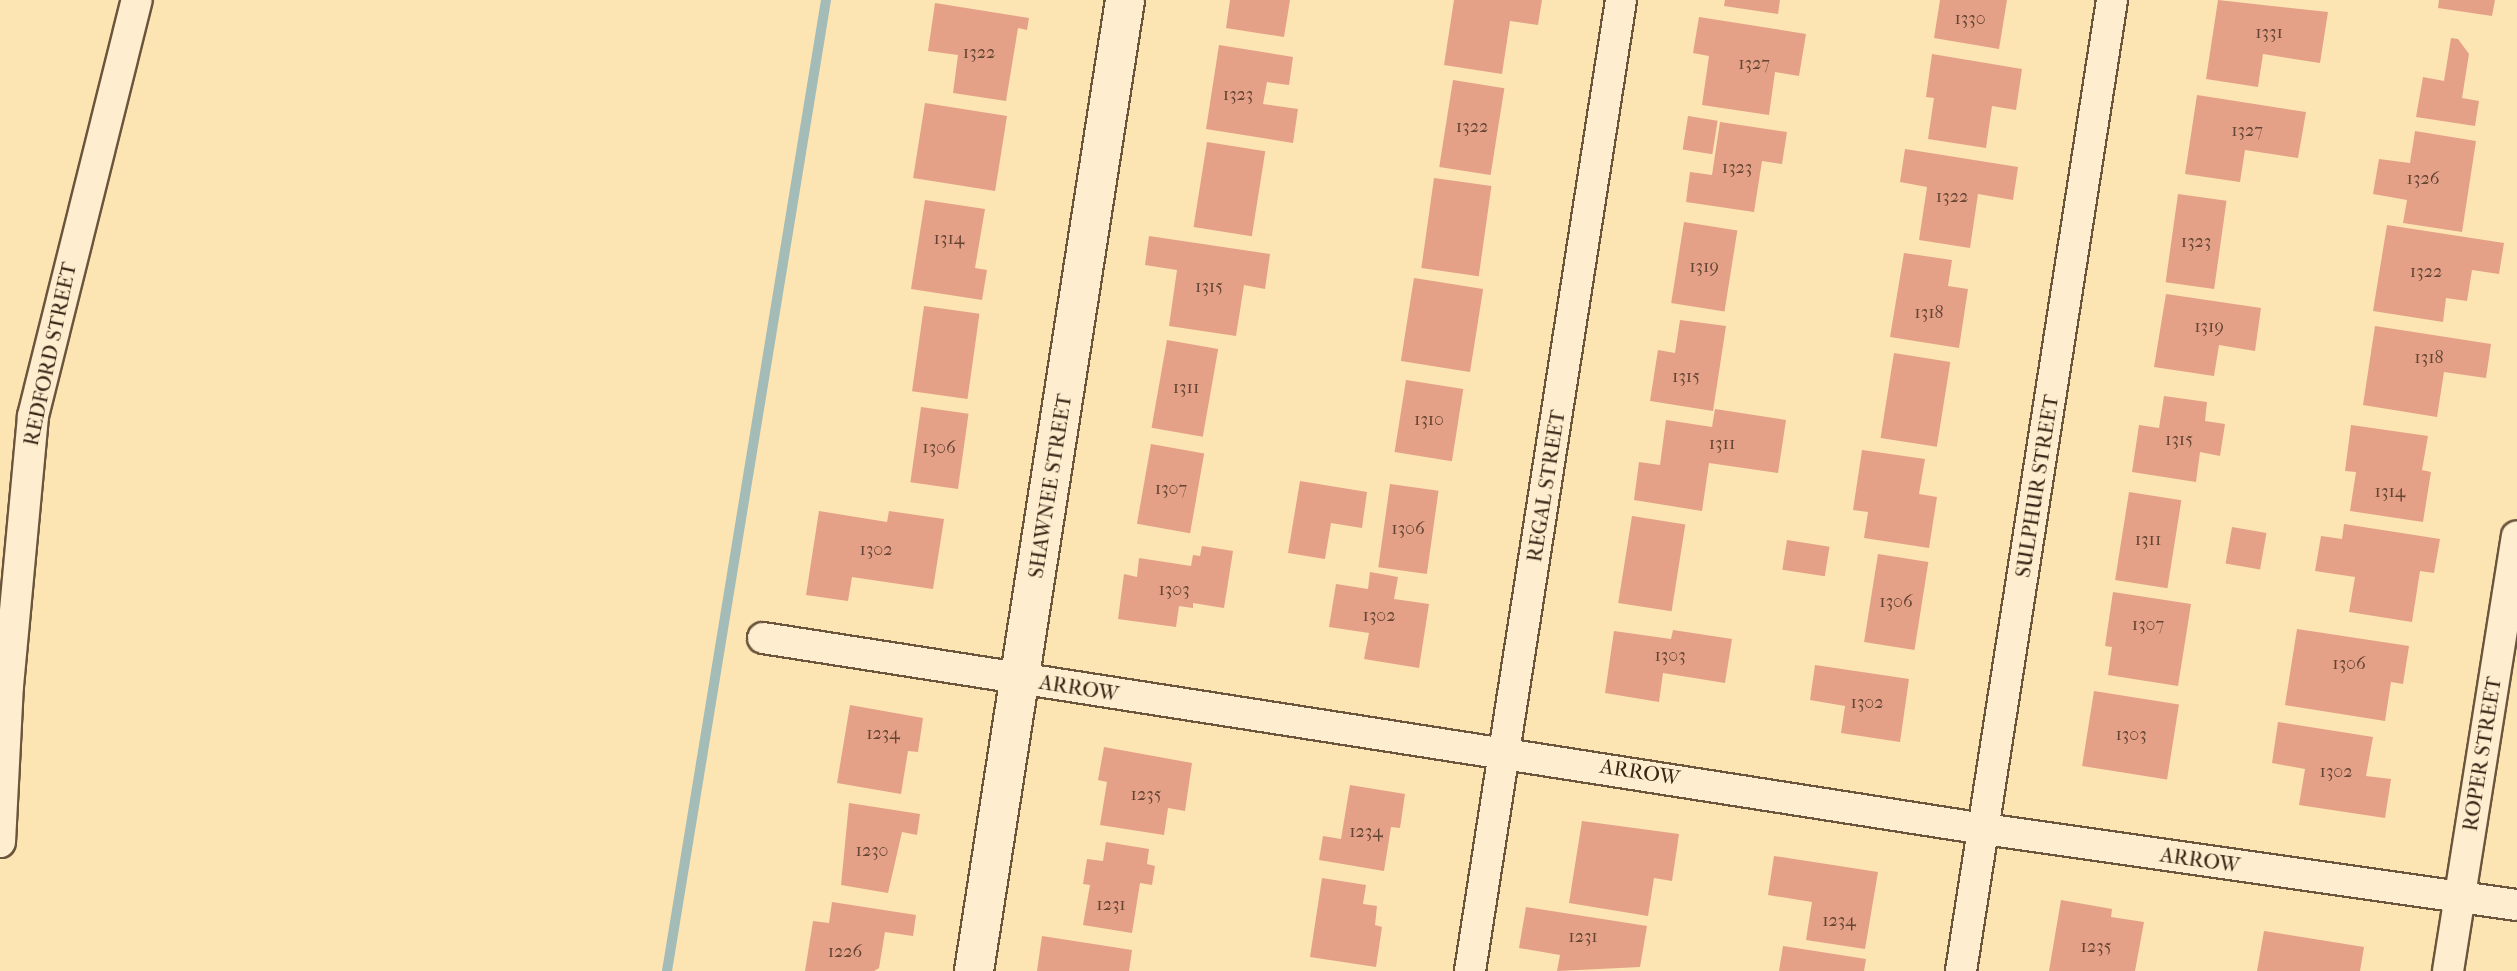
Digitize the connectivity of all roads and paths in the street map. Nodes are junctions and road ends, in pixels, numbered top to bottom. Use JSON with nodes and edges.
{"nodes":[{"id":1,"x":137,"y":0,"type":"edge"},
{"id":2,"x":1125,"y":0,"type":"edge"},
{"id":3,"x":1621,"y":0,"type":"edge"},
{"id":4,"x":2112,"y":0,"type":"edge"},
{"id":5,"x":2517,"y":536,"type":"edge"},
{"id":6,"x":763,"y":638,"type":"dead end"},
{"id":7,"x":1020,"y":679,"type":"junction"},
{"id":8,"x":1504,"y":751,"type":"junction"},
{"id":9,"x":1984,"y":829,"type":"junction"},
{"id":10,"x":0,"y":842,"type":"edge"},
{"id":11,"x":2460,"y":896,"type":"junction"},
{"id":12,"x":2517,"y":905,"type":"edge"},
{"id":13,"x":974,"y":971,"type":"edge"},
{"id":14,"x":1470,"y":971,"type":"edge"},
{"id":15,"x":1961,"y":971,"type":"edge"},
{"id":16,"x":2448,"y":971,"type":"edge"}],
"edges":[{"from":1,"to":10,"type":"street","name":"REDFORD STREET"},
{"from":2,"to":7,"type":"street","name":"SHAWNEE STREET"},
{"from":3,"to":8,"type":"street","name":"REGAL STREET"},
{"from":4,"to":9,"type":"street","name":"SULPHUR STREET"},
{"from":5,"to":11,"type":"street","name":"ROPER STREET"},
{"from":6,"to":7,"type":"street","name":"ARROW"},
{"from":7,"to":8,"type":"street","name":"ARROW"},
{"from":7,"to":13,"type":"street","name":"SHAWNEE STREET"},
{"from":8,"to":9,"type":"street","name":"ARROW"},
{"from":8,"to":14,"type":"street","name":"REGAL STREET"},
{"from":9,"to":11,"type":"street","name":"ARROW"},
{"from":9,"to":15,"type":"street","name":"SULPHUR STREET"},
{"from":11,"to":12,"type":"street","name":"ARROW"},
{"from":11,"to":16,"type":"street","name":"ROPER STREET"}]}
